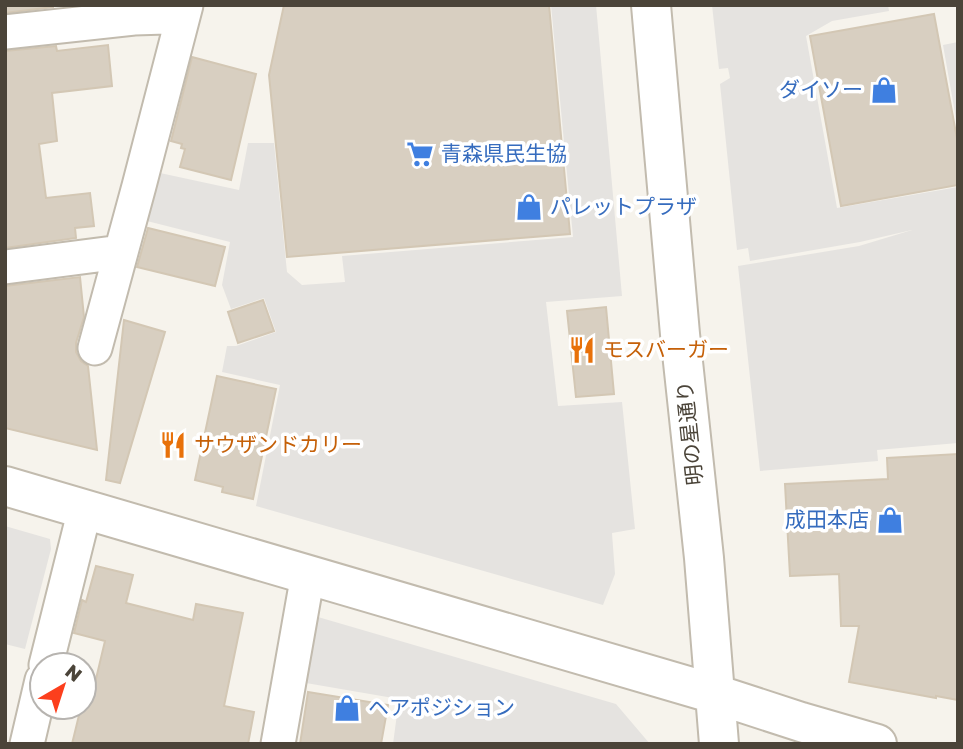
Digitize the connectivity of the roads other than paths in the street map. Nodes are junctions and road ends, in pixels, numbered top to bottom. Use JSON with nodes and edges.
{"nodes":[{"id":1,"x":652,"y":5,"type":"edge"},
{"id":2,"x":184,"y":12,"type":"edge"},
{"id":3,"x":5,"y":32,"type":"edge"},
{"id":4,"x":121,"y":252,"type":"junction"},
{"id":5,"x":5,"y":267,"type":"edge"},
{"id":6,"x":95,"y":348,"type":"dead end"},
{"id":7,"x":5,"y":486,"type":"edge"},
{"id":8,"x":85,"y":509,"type":"junction"},
{"id":9,"x":308,"y":575,"type":"junction"},
{"id":10,"x":50,"y":651,"type":"edge"},
{"id":11,"x":715,"y":694,"type":"junction"},
{"id":12,"x":32,"y":721,"type":"edge"},
{"id":13,"x":27,"y":744,"type":"edge"},
{"id":14,"x":278,"y":744,"type":"edge"},
{"id":15,"x":719,"y":744,"type":"edge"},
{"id":16,"x":877,"y":744,"type":"edge"}],
"edges":[{"from":1,"to":11,"type":"street","name":"明の星通り"},
{"from":2,"to":3,"type":"street"},
{"from":2,"to":4,"type":"street"},
{"from":4,"to":5,"type":"street"},
{"from":4,"to":6,"type":"street"},
{"from":7,"to":8,"type":"street"},
{"from":8,"to":9,"type":"street"},
{"from":8,"to":10,"type":"street"},
{"from":9,"to":11,"type":"street"},
{"from":9,"to":14,"type":"street"},
{"from":11,"to":15,"type":"street","name":"明の星通り"},
{"from":11,"to":16,"type":"street"},
{"from":12,"to":13,"type":"street"}]}
